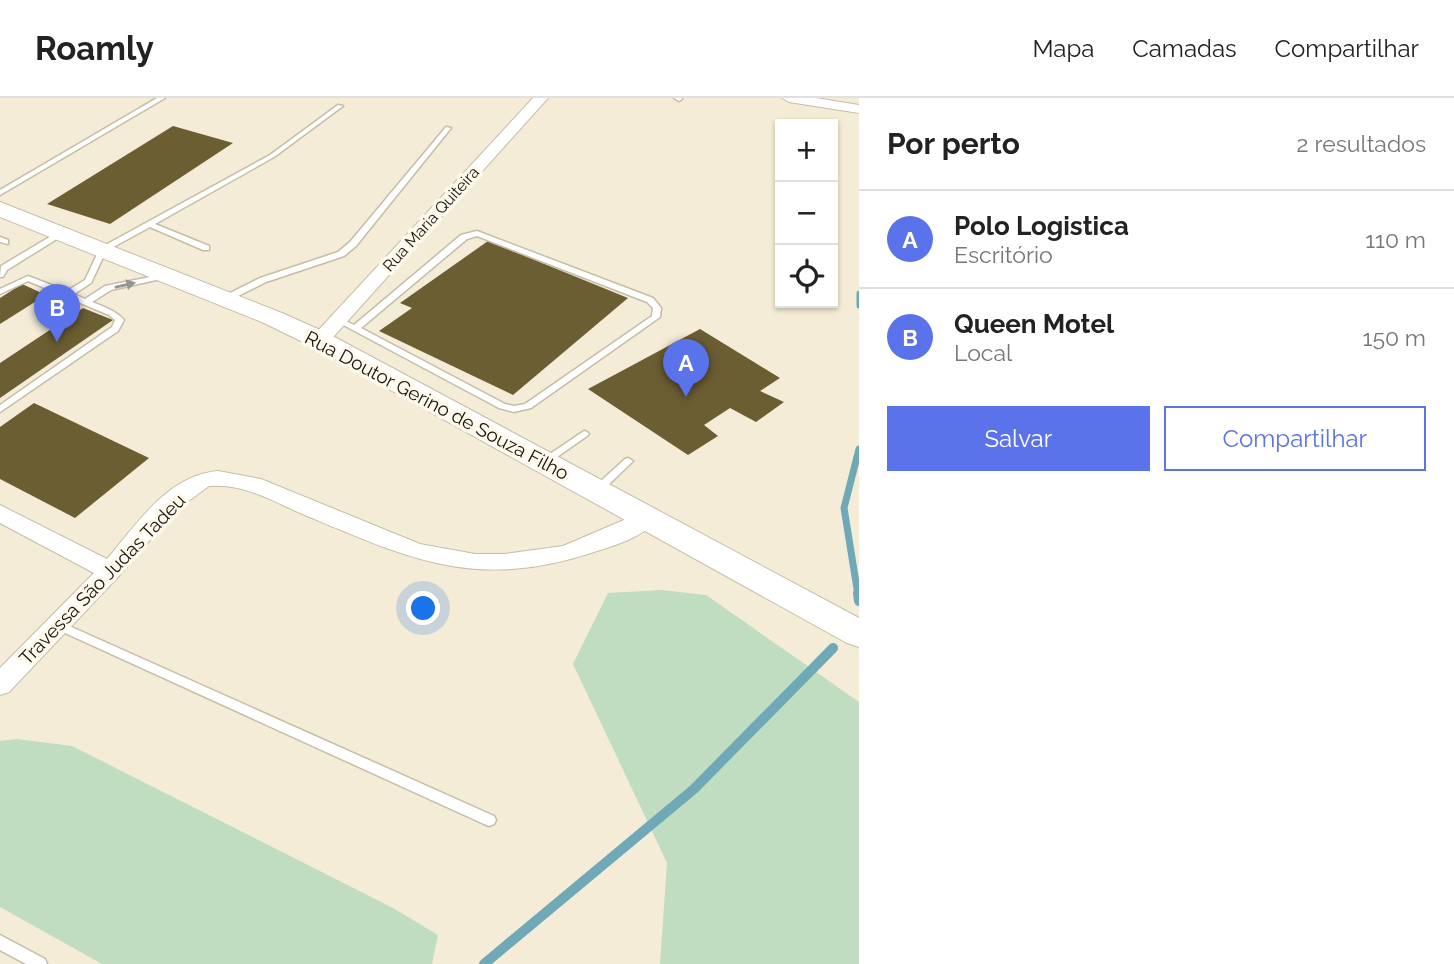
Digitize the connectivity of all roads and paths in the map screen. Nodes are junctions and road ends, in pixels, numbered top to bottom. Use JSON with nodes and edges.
{"nodes":[{"id":1,"x":162,"y":98,"type":"edge"},
{"id":2,"x":541,"y":98,"type":"edge"},
{"id":3,"x":789,"y":98,"type":"edge"},
{"id":4,"x":341,"y":106,"type":"dead end"},
{"id":5,"x":859,"y":109,"type":"edge"},
{"id":6,"x":447,"y":128,"type":"dead end"},
{"id":7,"x":0,"y":193,"type":"edge"},
{"id":8,"x":0,"y":209,"type":"edge"},
{"id":9,"x":149,"y":223,"type":"junction"},
{"id":10,"x":61,"y":234,"type":"junction"},
{"id":11,"x":206,"y":248,"type":"dead end"},
{"id":12,"x":103,"y":250,"type":"junction"},
{"id":13,"x":0,"y":275,"type":"edge"},
{"id":14,"x":167,"y":276,"type":"junction"},
{"id":15,"x":0,"y":292,"type":"edge"},
{"id":16,"x":67,"y":295,"type":"junction"},
{"id":17,"x":225,"y":299,"type":"junction"},
{"id":18,"x":86,"y":302,"type":"junction"},
{"id":19,"x":356,"y":328,"type":"junction"},
{"id":20,"x":329,"y":330,"type":"junction"},
{"id":21,"x":0,"y":409,"type":"edge"},
{"id":22,"x":584,"y":435,"type":"dead end"},
{"id":23,"x":628,"y":461,"type":"dead end"},
{"id":24,"x":544,"y":462,"type":"junction"},
{"id":25,"x":596,"y":491,"type":"junction"},
{"id":26,"x":0,"y":513,"type":"edge"},
{"id":27,"x":645,"y":519,"type":"junction"},
{"id":28,"x":110,"y":572,"type":"junction"},
{"id":29,"x":58,"y":625,"type":"junction"},
{"id":30,"x":859,"y":634,"type":"edge"},
{"id":31,"x":0,"y":685,"type":"edge"},
{"id":32,"x":489,"y":820,"type":"dead end"},
{"id":33,"x":0,"y":942,"type":"edge"},
{"id":34,"x":40,"y":964,"type":"edge"}],
"edges":[{"from":1,"to":7,"type":"lane"},
{"from":2,"to":20,"type":"street","name":"Rua Maria Quiteira"},
{"from":3,"to":5,"type":"street"},
{"from":4,"to":9,"type":"lane"},
{"from":6,"to":17,"type":"lane"},
{"from":8,"to":10,"type":"main road","name":"Rua Doutor Gerino de Souza Filho"},
{"from":9,"to":11,"type":"lane"},
{"from":9,"to":12,"type":"lane"},
{"from":10,"to":12,"type":"main road","name":"Rua Doutor Gerino de Souza Filho"},
{"from":10,"to":13,"type":"lane"},
{"from":12,"to":14,"type":"main road","name":"Rua Doutor Gerino de Souza Filho"},
{"from":12,"to":16,"type":"lane"},
{"from":14,"to":17,"type":"main road","name":"Rua Doutor Gerino de Souza Filho"},
{"from":18,"to":14,"type":"lane","one_way":true},
{"from":15,"to":16,"type":"lane"},
{"from":16,"to":18,"type":"lane"},
{"from":17,"to":20,"type":"main road","name":"Rua Doutor Gerino de Souza Filho"},
{"from":18,"to":21,"type":"lane"},
{"from":19,"to":19,"type":"lane"},
{"from":19,"to":20,"type":"lane"},
{"from":20,"to":24,"type":"main road","name":"Rua Doutor Gerino de Souza Filho"},
{"from":22,"to":24,"type":"lane"},
{"from":23,"to":25,"type":"lane"},
{"from":24,"to":25,"type":"main road","name":"Rua Doutor Gerino de Souza Filho"},
{"from":25,"to":27,"type":"main road","name":"Rua Doutor Gerino de Souza Filho"},
{"from":26,"to":28,"type":"street"},
{"from":27,"to":28,"type":"street","name":"Travessa São Judas Tadeu"},
{"from":27,"to":30,"type":"main road","name":"Rua Doutor Gerino de Souza Filho"},
{"from":28,"to":29,"type":"street","name":"Travessa São Judas Tadeu"},
{"from":29,"to":31,"type":"street","name":"Travessa São Judas Tadeu"},
{"from":29,"to":32,"type":"lane"},
{"from":33,"to":34,"type":"lane"}]}
